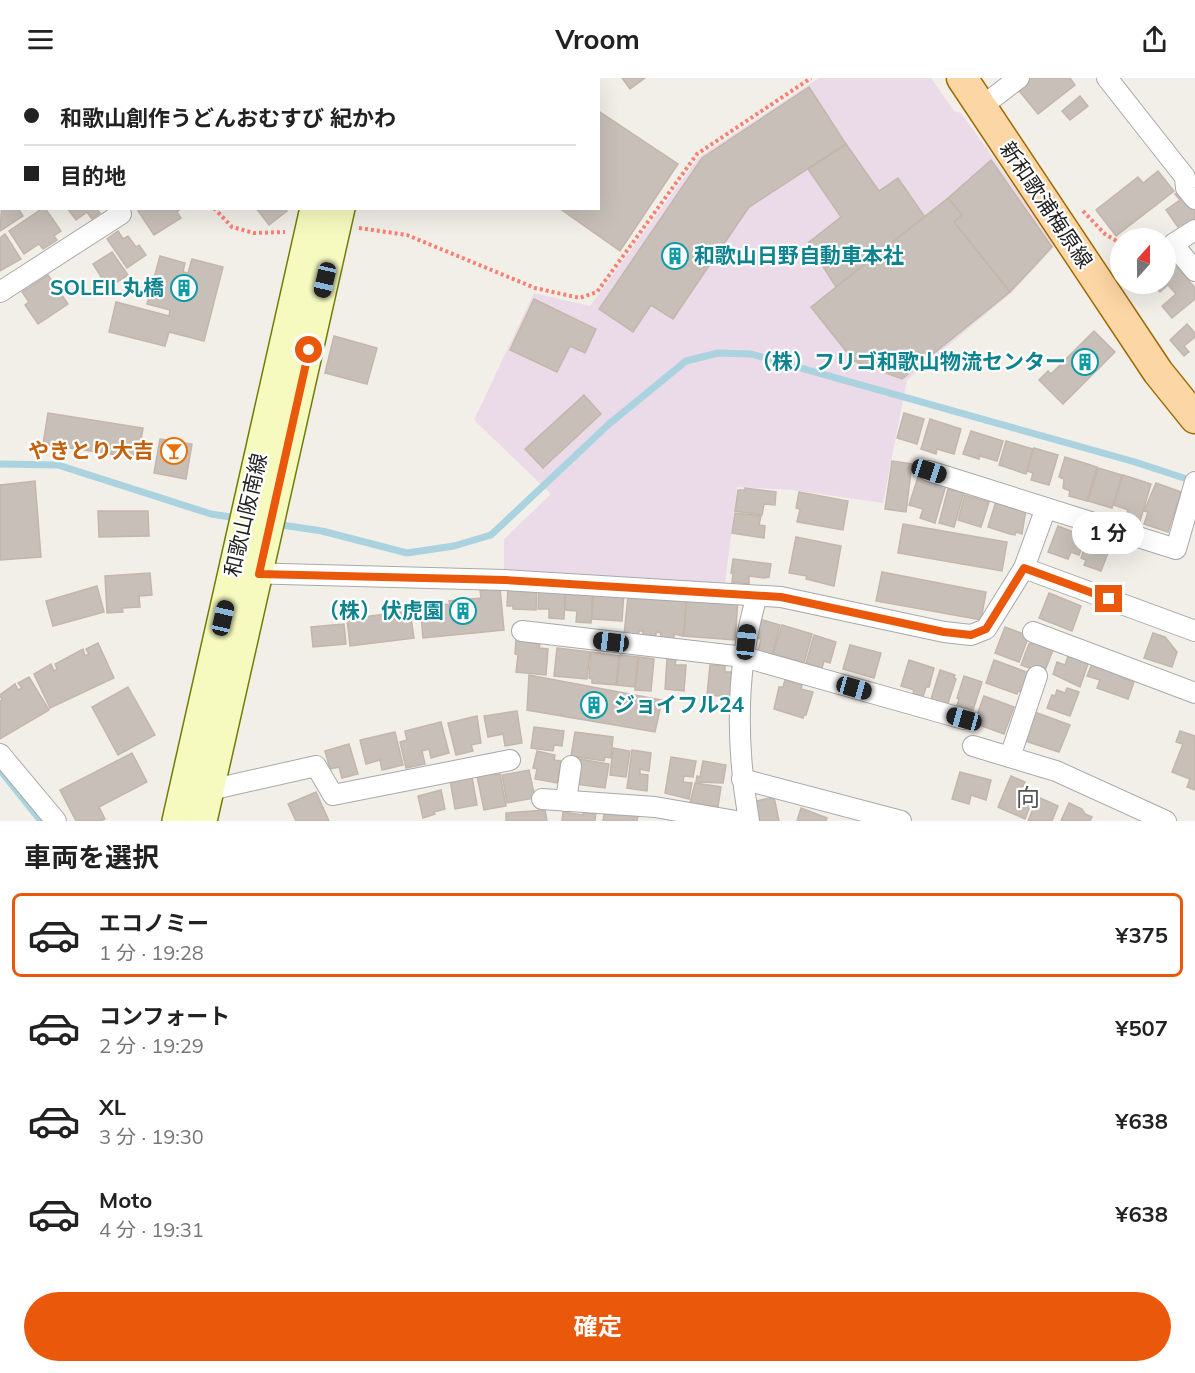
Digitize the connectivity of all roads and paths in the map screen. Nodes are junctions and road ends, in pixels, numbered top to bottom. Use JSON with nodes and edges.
{"nodes":[{"id":1,"x":811,"y":78,"type":"edge"},
{"id":2,"x":962,"y":78,"type":"edge"},
{"id":3,"x":1020,"y":78,"type":"edge"},
{"id":4,"x":1107,"y":78,"type":"edge"},
{"id":5,"x":981,"y":106,"type":"junction"},
{"id":6,"x":1195,"y":199,"type":"edge"},
{"id":7,"x":118,"y":210,"type":"edge"},
{"id":8,"x":216,"y":210,"type":"edge"},
{"id":9,"x":324,"y":223,"type":"edge"},
{"id":10,"x":1195,"y":231,"type":"edge"},
{"id":11,"x":1195,"y":271,"type":"edge"},
{"id":12,"x":0,"y":292,"type":"edge"},
{"id":13,"x":1195,"y":418,"type":"edge"},
{"id":14,"x":929,"y":471,"type":"dead end"},
{"id":15,"x":1194,"y":487,"type":"edge"},
{"id":16,"x":1046,"y":508,"type":"junction"},
{"id":17,"x":249,"y":562,"type":"junction"},
{"id":18,"x":1024,"y":568,"type":"junction"},
{"id":19,"x":757,"y":596,"type":"junction"},
{"id":20,"x":522,"y":631,"type":"dead end"},
{"id":21,"x":1195,"y":631,"type":"edge"},
{"id":22,"x":1033,"y":632,"type":"dead end"},
{"id":23,"x":744,"y":657,"type":"junction"},
{"id":24,"x":1037,"y":676,"type":"dead end"},
{"id":25,"x":1195,"y":693,"type":"edge"},
{"id":26,"x":964,"y":719,"type":"dead end"},
{"id":27,"x":973,"y":746,"type":"dead end"},
{"id":28,"x":0,"y":754,"type":"edge"},
{"id":29,"x":1010,"y":757,"type":"junction"},
{"id":30,"x":510,"y":760,"type":"dead end"},
{"id":31,"x":571,"y":766,"type":"dead end"},
{"id":32,"x":742,"y":779,"type":"junction"},
{"id":33,"x":210,"y":790,"type":"junction"},
{"id":34,"x":542,"y":799,"type":"dead end"},
{"id":35,"x":566,"y":801,"type":"junction"},
{"id":36,"x":56,"y":821,"type":"edge"},
{"id":37,"x":176,"y":821,"type":"edge"},
{"id":38,"x":202,"y":821,"type":"edge"},
{"id":39,"x":736,"y":821,"type":"edge"},
{"id":40,"x":749,"y":821,"type":"edge"},
{"id":41,"x":901,"y":821,"type":"edge"},
{"id":42,"x":1166,"y":821,"type":"edge"}],
"edges":[{"from":1,"to":9,"type":"path"},
{"from":2,"to":5,"type":"main road","name":"新和歌浦梅原線"},
{"from":3,"to":5,"type":"street"},
{"from":4,"to":6,"type":"street"},
{"from":5,"to":13,"type":"main road","name":"新和歌浦梅原線"},
{"from":7,"to":12,"type":"street"},
{"from":8,"to":9,"type":"path"},
{"from":9,"to":17,"type":"main road","name":"和歌山阪南線"},
{"from":10,"to":11,"type":"street"},
{"from":14,"to":16,"type":"street"},
{"from":15,"to":16,"type":"street"},
{"from":16,"to":18,"type":"street"},
{"from":17,"to":19,"type":"street"},
{"from":17,"to":33,"type":"main road","name":"和歌山阪南線"},
{"from":17,"to":37,"type":"main road","name":"和歌山阪南線"},
{"from":18,"to":19,"type":"street"},
{"from":18,"to":21,"type":"street"},
{"from":19,"to":23,"type":"street"},
{"from":20,"to":23,"type":"street"},
{"from":22,"to":25,"type":"street"},
{"from":23,"to":26,"type":"street"},
{"from":23,"to":32,"type":"street"},
{"from":24,"to":29,"type":"street"},
{"from":27,"to":29,"type":"street"},
{"from":28,"to":36,"type":"street"},
{"from":29,"to":42,"type":"street"},
{"from":30,"to":33,"type":"street"},
{"from":31,"to":35,"type":"street"},
{"from":32,"to":40,"type":"street"},
{"from":32,"to":41,"type":"street"},
{"from":33,"to":38,"type":"main road","name":"和歌山阪南線"},
{"from":34,"to":35,"type":"street"},
{"from":35,"to":39,"type":"street"}]}
